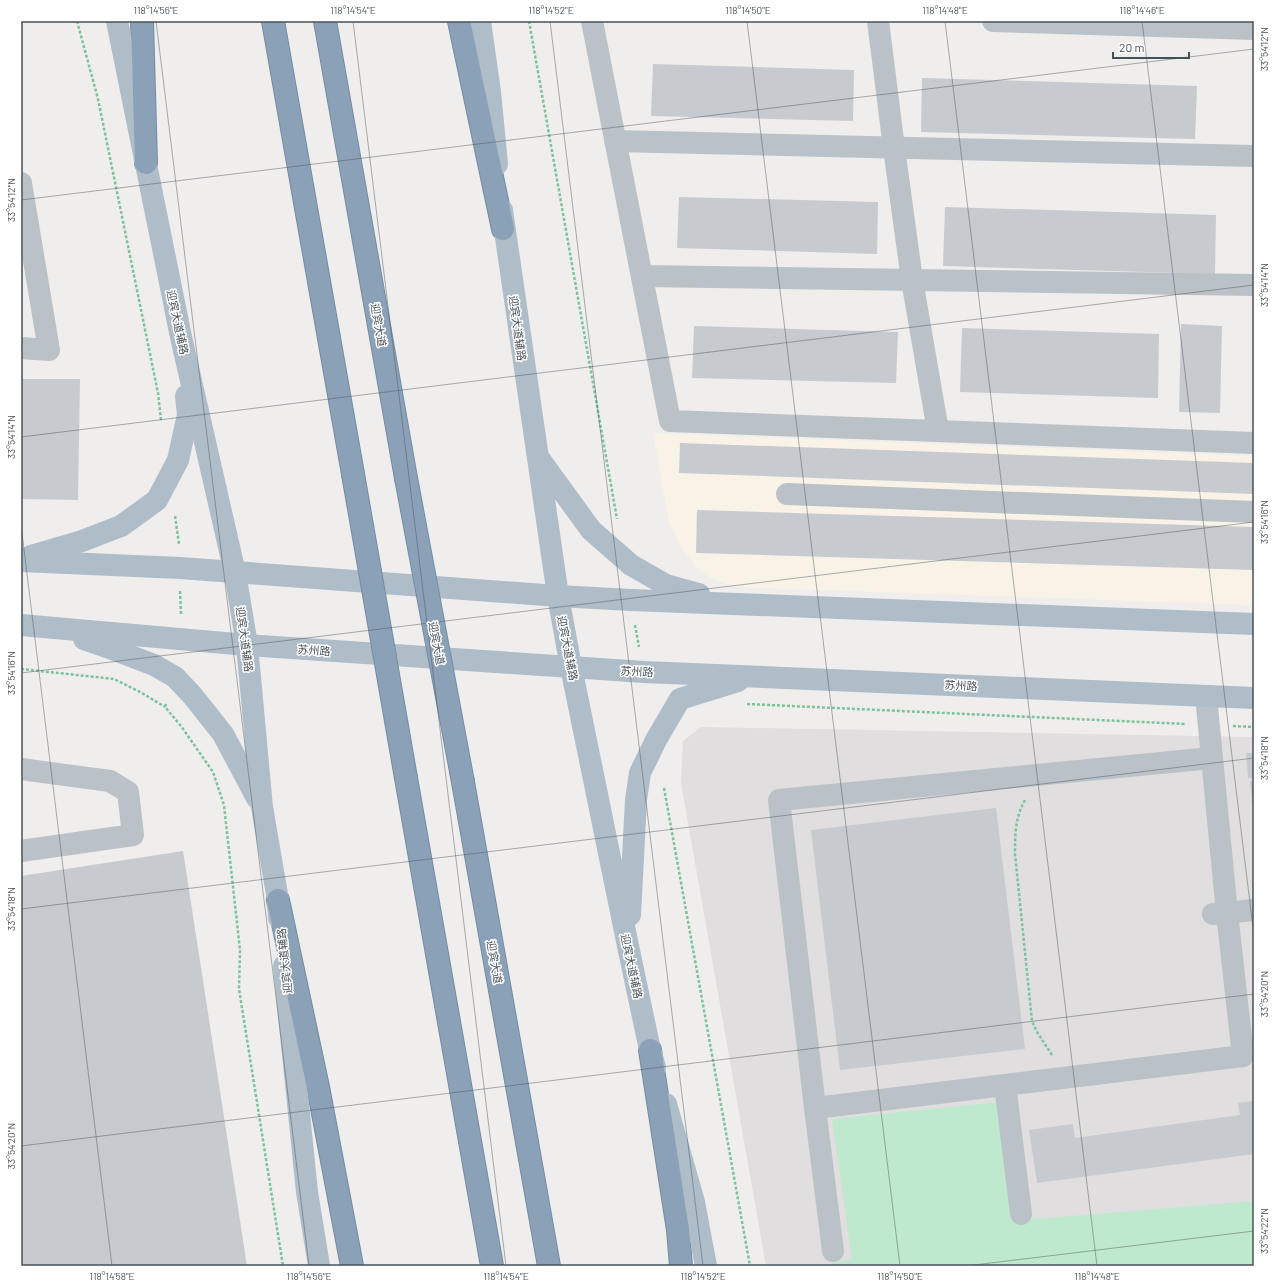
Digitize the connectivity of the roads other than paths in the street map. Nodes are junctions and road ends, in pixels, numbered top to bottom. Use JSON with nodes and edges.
{"nodes":[{"id":1,"x":117,"y":21,"type":"edge"},
{"id":2,"x":142,"y":21,"type":"edge"},
{"id":3,"x":273,"y":21,"type":"edge"},
{"id":4,"x":325,"y":21,"type":"edge"},
{"id":5,"x":459,"y":21,"type":"edge"},
{"id":6,"x":480,"y":21,"type":"edge"},
{"id":7,"x":592,"y":21,"type":"edge"},
{"id":8,"x":878,"y":21,"type":"edge"},
{"id":9,"x":993,"y":21,"type":"edge"},
{"id":10,"x":1254,"y":29,"type":"edge"},
{"id":11,"x":616,"y":141,"type":"junction"},
{"id":12,"x":894,"y":148,"type":"junction"},
{"id":13,"x":1254,"y":156,"type":"edge"},
{"id":14,"x":146,"y":163,"type":"junction"},
{"id":15,"x":21,"y":183,"type":"edge"},
{"id":16,"x":503,"y":229,"type":"junction"},
{"id":17,"x":642,"y":276,"type":"junction"},
{"id":18,"x":912,"y":280,"type":"junction"},
{"id":19,"x":1254,"y":285,"type":"edge"},
{"id":20,"x":181,"y":337,"type":"junction"},
{"id":21,"x":21,"y":348,"type":"edge"},
{"id":22,"x":938,"y":431,"type":"junction"},
{"id":23,"x":1254,"y":443,"type":"edge"},
{"id":24,"x":536,"y":455,"type":"junction"},
{"id":25,"x":787,"y":494,"type":"dead end"},
{"id":26,"x":1254,"y":512,"type":"edge"},
{"id":27,"x":21,"y":560,"type":"edge"},
{"id":28,"x":235,"y":572,"type":"junction"},
{"id":29,"x":558,"y":596,"type":"junction"},
{"id":30,"x":733,"y":604,"type":"junction"},
{"id":31,"x":1254,"y":624,"type":"edge"},
{"id":32,"x":21,"y":625,"type":"edge"},
{"id":33,"x":49,"y":628,"type":"junction"},
{"id":34,"x":247,"y":646,"type":"junction"},
{"id":35,"x":571,"y":667,"type":"junction"},
{"id":36,"x":754,"y":676,"type":"junction"},
{"id":37,"x":1206,"y":696,"type":"junction"},
{"id":38,"x":1254,"y":698,"type":"edge"},
{"id":39,"x":1212,"y":758,"type":"junction"},
{"id":40,"x":21,"y":769,"type":"edge"},
{"id":41,"x":262,"y":807,"type":"junction"},
{"id":42,"x":21,"y":851,"type":"edge"},
{"id":43,"x":278,"y":900,"type":"junction"},
{"id":44,"x":1254,"y":910,"type":"edge"},
{"id":45,"x":1220,"y":913,"type":"junction"},
{"id":46,"x":628,"y":946,"type":"junction"},
{"id":47,"x":650,"y":1050,"type":"junction"},
{"id":48,"x":1005,"y":1085,"type":"junction"},
{"id":49,"x":815,"y":1108,"type":"junction"},
{"id":50,"x":1021,"y":1214,"type":"dead end"},
{"id":51,"x":833,"y":1251,"type":"dead end"},
{"id":52,"x":319,"y":1266,"type":"edge"},
{"id":53,"x":352,"y":1266,"type":"edge"},
{"id":54,"x":492,"y":1266,"type":"edge"},
{"id":55,"x":549,"y":1266,"type":"edge"},
{"id":56,"x":681,"y":1266,"type":"edge"},
{"id":57,"x":706,"y":1266,"type":"edge"}],
"edges":[{"from":1,"to":14,"type":"main road","name":"迎宾大道辅路"},
{"from":2,"to":14,"type":"highway"},
{"from":3,"to":54,"type":"highway","bridge":true},
{"from":4,"to":55,"type":"highway","name":"迎宾大道","bridge":true},
{"from":5,"to":16,"type":"highway"},
{"from":6,"to":16,"type":"main road","name":"迎宾大道辅路"},
{"from":7,"to":11,"type":"street"},
{"from":8,"to":12,"type":"street"},
{"from":9,"to":10,"type":"street"},
{"from":11,"to":12,"type":"street"},
{"from":11,"to":17,"type":"street"},
{"from":12,"to":13,"type":"street"},
{"from":12,"to":18,"type":"street"},
{"from":14,"to":20,"type":"main road","name":"迎宾大道辅路"},
{"from":15,"to":21,"type":"street"},
{"from":16,"to":24,"type":"main road","name":"迎宾大道辅路"},
{"from":17,"to":18,"type":"street"},
{"from":17,"to":22,"type":"street"},
{"from":18,"to":19,"type":"street"},
{"from":18,"to":22,"type":"street"},
{"from":20,"to":27,"type":"main road"},
{"from":20,"to":28,"type":"main road","name":"迎宾大道辅路"},
{"from":22,"to":23,"type":"street"},
{"from":24,"to":29,"type":"main road","name":"迎宾大道辅路"},
{"from":24,"to":30,"type":"main road"},
{"from":25,"to":26,"type":"street"},
{"from":27,"to":28,"type":"main road"},
{"from":28,"to":29,"type":"main road"},
{"from":28,"to":34,"type":"main road","name":"迎宾大道辅路"},
{"from":29,"to":30,"type":"main road"},
{"from":29,"to":35,"type":"main road","name":"迎宾大道辅路"},
{"from":30,"to":31,"type":"main road"},
{"from":32,"to":33,"type":"main road","name":"苏州路"},
{"from":33,"to":34,"type":"main road","name":"苏州路"},
{"from":33,"to":41,"type":"main road"},
{"from":34,"to":35,"type":"main road","name":"苏州路"},
{"from":34,"to":41,"type":"main road","name":"迎宾大道辅路"},
{"from":35,"to":36,"type":"main road","name":"苏州路"},
{"from":35,"to":46,"type":"main road","name":"迎宾大道辅路"},
{"from":36,"to":37,"type":"main road","name":"苏州路"},
{"from":36,"to":46,"type":"main road"},
{"from":37,"to":38,"type":"main road","name":"苏州路"},
{"from":37,"to":39,"type":"street"},
{"from":39,"to":45,"type":"street"},
{"from":39,"to":49,"type":"street"},
{"from":40,"to":42,"type":"street"},
{"from":41,"to":43,"type":"main road","name":"迎宾大道辅路"},
{"from":43,"to":52,"type":"main road","name":"迎宾大道辅路"},
{"from":43,"to":53,"type":"highway"},
{"from":44,"to":45,"type":"street"},
{"from":45,"to":48,"type":"street"},
{"from":46,"to":47,"type":"main road","name":"迎宾大道辅路"},
{"from":47,"to":56,"type":"highway"},
{"from":47,"to":57,"type":"main road","name":"迎宾大道辅路"},
{"from":48,"to":49,"type":"street"},
{"from":48,"to":50,"type":"street"},
{"from":49,"to":51,"type":"street"}]}
